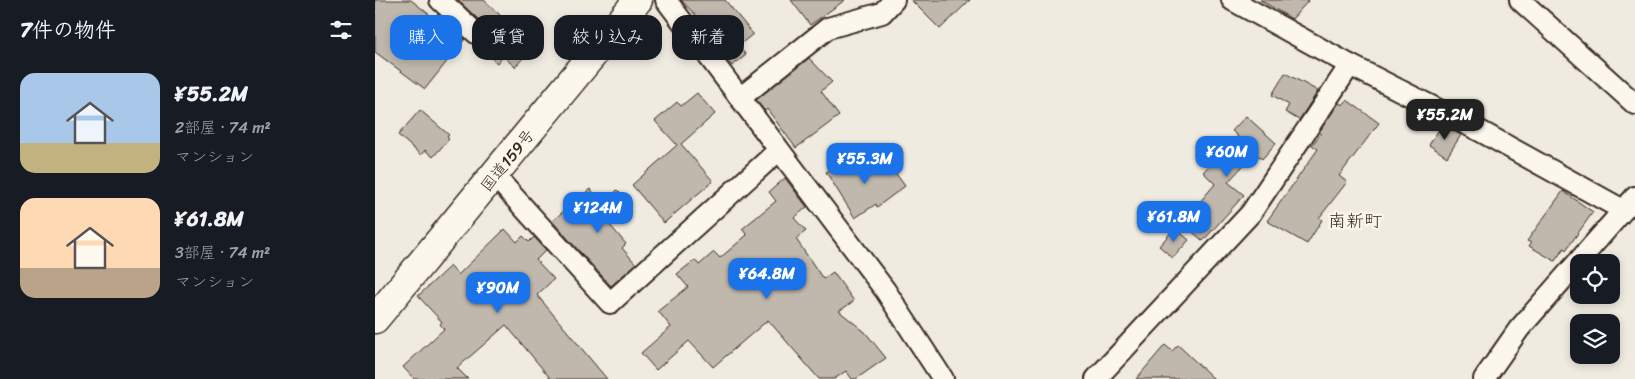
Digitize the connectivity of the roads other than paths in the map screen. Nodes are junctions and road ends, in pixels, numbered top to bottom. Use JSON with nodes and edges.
{"nodes":[{"id":1,"x":440,"y":0,"type":"edge"},
{"id":2,"x":638,"y":0,"type":"edge"},
{"id":3,"x":666,"y":0,"type":"edge"},
{"id":4,"x":894,"y":0,"type":"edge"},
{"id":5,"x":1232,"y":0,"type":"edge"},
{"id":6,"x":1520,"y":0,"type":"edge"},
{"id":7,"x":472,"y":29,"type":"edge"},
{"id":8,"x":1349,"y":65,"type":"junction"},
{"id":9,"x":740,"y":98,"type":"junction"},
{"id":10,"x":1635,"y":104,"type":"edge"},
{"id":11,"x":779,"y":150,"type":"junction"},
{"id":12,"x":494,"y":175,"type":"junction"},
{"id":13,"x":1629,"y":204,"type":"edge"},
{"id":14,"x":375,"y":320,"type":"edge"},
{"id":15,"x":943,"y":379,"type":"edge"},
{"id":16,"x":1096,"y":379,"type":"edge"},
{"id":17,"x":1484,"y":379,"type":"edge"}],
"edges":[{"from":1,"to":7,"type":"street"},
{"from":2,"to":12,"type":"highway","name":"国道159号"},
{"from":3,"to":9,"type":"street"},
{"from":4,"to":9,"type":"street"},
{"from":5,"to":8,"type":"street"},
{"from":6,"to":10,"type":"street"},
{"from":8,"to":13,"type":"street"},
{"from":8,"to":16,"type":"street"},
{"from":9,"to":11,"type":"street"},
{"from":11,"to":12,"type":"street"},
{"from":11,"to":15,"type":"street"},
{"from":12,"to":14,"type":"highway","name":"国道159号"},
{"from":13,"to":17,"type":"street"}]}
